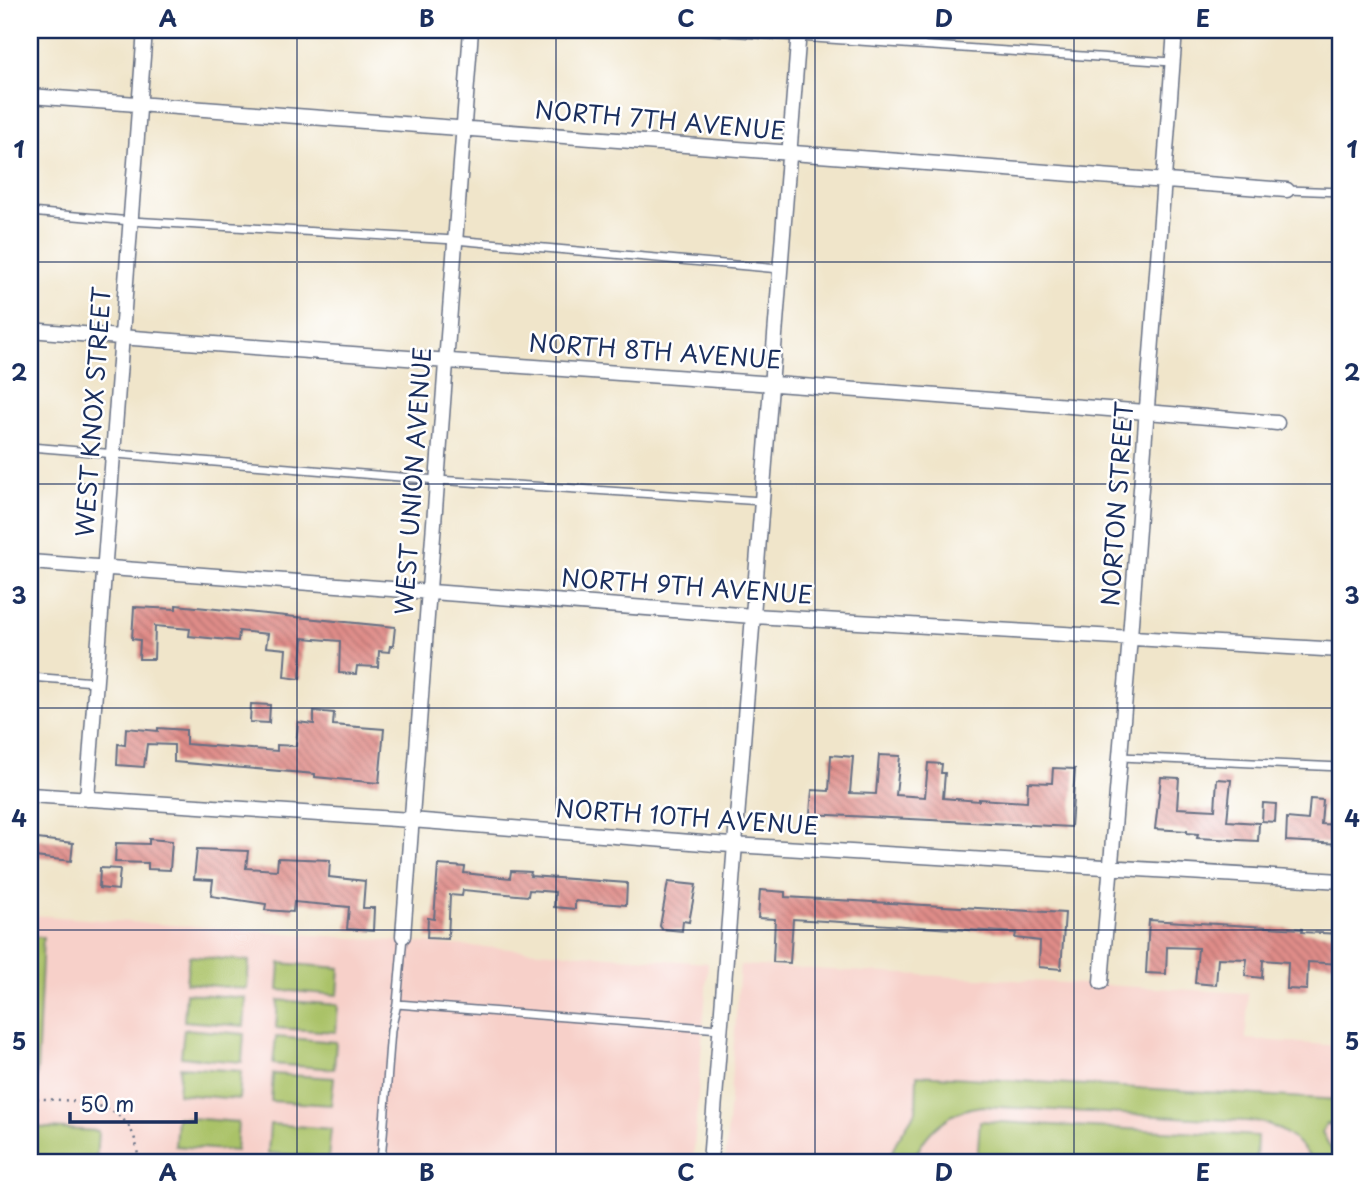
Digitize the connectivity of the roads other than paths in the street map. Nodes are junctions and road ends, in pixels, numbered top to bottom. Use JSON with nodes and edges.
{"nodes":[{"id":1,"x":145,"y":30,"type":"edge"},
{"id":2,"x":471,"y":30,"type":"edge"},
{"id":3,"x":696,"y":30,"type":"edge"},
{"id":4,"x":1175,"y":30,"type":"edge"},
{"id":5,"x":799,"y":33,"type":"edge"},
{"id":6,"x":1172,"y":62,"type":"junction"},
{"id":7,"x":30,"y":96,"type":"edge"},
{"id":8,"x":140,"y":104,"type":"junction"},
{"id":9,"x":464,"y":128,"type":"junction"},
{"id":10,"x":789,"y":154,"type":"junction"},
{"id":11,"x":1163,"y":181,"type":"junction"},
{"id":12,"x":1287,"y":190,"type":"joint"},
{"id":13,"x":1341,"y":192,"type":"edge"},
{"id":14,"x":30,"y":212,"type":"edge"},
{"id":15,"x":131,"y":221,"type":"junction"},
{"id":16,"x":455,"y":240,"type":"junction"},
{"id":17,"x":780,"y":269,"type":"junction"},
{"id":18,"x":30,"y":330,"type":"edge"},
{"id":19,"x":122,"y":337,"type":"junction"},
{"id":20,"x":446,"y":360,"type":"junction"},
{"id":21,"x":771,"y":383,"type":"junction"},
{"id":22,"x":1148,"y":412,"type":"junction"},
{"id":23,"x":1277,"y":423,"type":"dead end"},
{"id":24,"x":30,"y":447,"type":"edge"},
{"id":25,"x":113,"y":453,"type":"junction"},
{"id":26,"x":437,"y":480,"type":"junction"},
{"id":27,"x":762,"y":501,"type":"junction"},
{"id":28,"x":30,"y":562,"type":"edge"},
{"id":29,"x":104,"y":568,"type":"junction"},
{"id":30,"x":429,"y":591,"type":"junction"},
{"id":31,"x":753,"y":615,"type":"junction"},
{"id":32,"x":1130,"y":637,"type":"junction"},
{"id":33,"x":1341,"y":650,"type":"edge"},
{"id":34,"x":30,"y":677,"type":"edge"},
{"id":35,"x":96,"y":682,"type":"junction"},
{"id":36,"x":1121,"y":757,"type":"junction"},
{"id":37,"x":1341,"y":767,"type":"edge"},
{"id":38,"x":30,"y":794,"type":"edge"},
{"id":39,"x":87,"y":799,"type":"junction"},
{"id":40,"x":411,"y":820,"type":"junction"},
{"id":41,"x":735,"y":845,"type":"junction"},
{"id":42,"x":1112,"y":866,"type":"junction"},
{"id":43,"x":1341,"y":881,"type":"edge"},
{"id":44,"x":402,"y":936,"type":"joint"},
{"id":45,"x":1101,"y":982,"type":"dead end"},
{"id":46,"x":397,"y":1004,"type":"junction"},
{"id":47,"x":721,"y":1029,"type":"junction"},
{"id":48,"x":381,"y":1162,"type":"edge"},
{"id":49,"x":710,"y":1162,"type":"edge"}],
"edges":[{"from":1,"to":8,"type":"street","name":"WEST KNOX STREET"},
{"from":2,"to":9,"type":"street","name":"WEST UNION AVENUE"},
{"from":3,"to":5,"type":"lane"},
{"from":4,"to":6,"type":"street","name":"NORTON STREET"},
{"from":5,"to":6,"type":"lane"},
{"from":5,"to":10,"type":"street"},
{"from":6,"to":11,"type":"street","name":"NORTON STREET"},
{"from":7,"to":8,"type":"street","name":"NORTH 7TH AVENUE"},
{"from":8,"to":9,"type":"street","name":"NORTH 7TH AVENUE"},
{"from":8,"to":15,"type":"street","name":"WEST KNOX STREET"},
{"from":9,"to":10,"type":"street","name":"NORTH 7TH AVENUE"},
{"from":9,"to":16,"type":"street","name":"WEST UNION AVENUE"},
{"from":10,"to":11,"type":"street","name":"NORTH 7TH AVENUE"},
{"from":10,"to":17,"type":"street"},
{"from":11,"to":12,"type":"street","name":"NORTH 7TH AVENUE"},
{"from":11,"to":22,"type":"street","name":"NORTON STREET"},
{"from":12,"to":13,"type":"lane"},
{"from":14,"to":15,"type":"lane"},
{"from":15,"to":16,"type":"lane"},
{"from":15,"to":19,"type":"street","name":"WEST KNOX STREET"},
{"from":16,"to":17,"type":"lane"},
{"from":16,"to":20,"type":"street","name":"WEST UNION AVENUE"},
{"from":17,"to":21,"type":"street"},
{"from":18,"to":19,"type":"street","name":"NORTH 8TH AVENUE"},
{"from":19,"to":20,"type":"street","name":"NORTH 8TH AVENUE"},
{"from":19,"to":25,"type":"street","name":"WEST KNOX STREET"},
{"from":20,"to":21,"type":"street","name":"NORTH 8TH AVENUE"},
{"from":20,"to":26,"type":"street","name":"WEST UNION AVENUE"},
{"from":21,"to":22,"type":"street","name":"NORTH 8TH AVENUE"},
{"from":21,"to":27,"type":"street"},
{"from":22,"to":23,"type":"street","name":"NORTH 8TH AVENUE"},
{"from":22,"to":32,"type":"street","name":"NORTON STREET"},
{"from":24,"to":25,"type":"lane"},
{"from":25,"to":26,"type":"lane"},
{"from":25,"to":29,"type":"street","name":"WEST KNOX STREET"},
{"from":26,"to":27,"type":"lane"},
{"from":26,"to":30,"type":"street","name":"WEST UNION AVENUE"},
{"from":27,"to":31,"type":"street"},
{"from":28,"to":29,"type":"street","name":"NORTH 9TH AVENUE"},
{"from":29,"to":30,"type":"street","name":"NORTH 9TH AVENUE"},
{"from":29,"to":35,"type":"street","name":"WEST KNOX STREET"},
{"from":30,"to":31,"type":"street","name":"NORTH 9TH AVENUE"},
{"from":30,"to":40,"type":"street","name":"WEST UNION AVENUE"},
{"from":31,"to":32,"type":"street","name":"NORTH 9TH AVENUE"},
{"from":31,"to":41,"type":"street"},
{"from":32,"to":33,"type":"street","name":"NORTH 9TH AVENUE"},
{"from":32,"to":36,"type":"street","name":"NORTON STREET"},
{"from":34,"to":35,"type":"lane"},
{"from":35,"to":39,"type":"street","name":"WEST KNOX STREET"},
{"from":36,"to":37,"type":"lane"},
{"from":36,"to":42,"type":"street","name":"NORTON STREET"},
{"from":38,"to":39,"type":"street","name":"NORTH 10TH AVENUE"},
{"from":39,"to":40,"type":"street","name":"NORTH 10TH AVENUE"},
{"from":40,"to":41,"type":"street","name":"NORTH 10TH AVENUE"},
{"from":40,"to":44,"type":"street","name":"WEST UNION AVENUE"},
{"from":41,"to":42,"type":"street","name":"NORTH 10TH AVENUE"},
{"from":41,"to":47,"type":"street"},
{"from":42,"to":43,"type":"street","name":"NORTH 10TH AVENUE"},
{"from":42,"to":45,"type":"street","name":"NORTON STREET"},
{"from":44,"to":46,"type":"lane"},
{"from":46,"to":47,"type":"lane"},
{"from":46,"to":48,"type":"lane"},
{"from":47,"to":49,"type":"street"}]}
